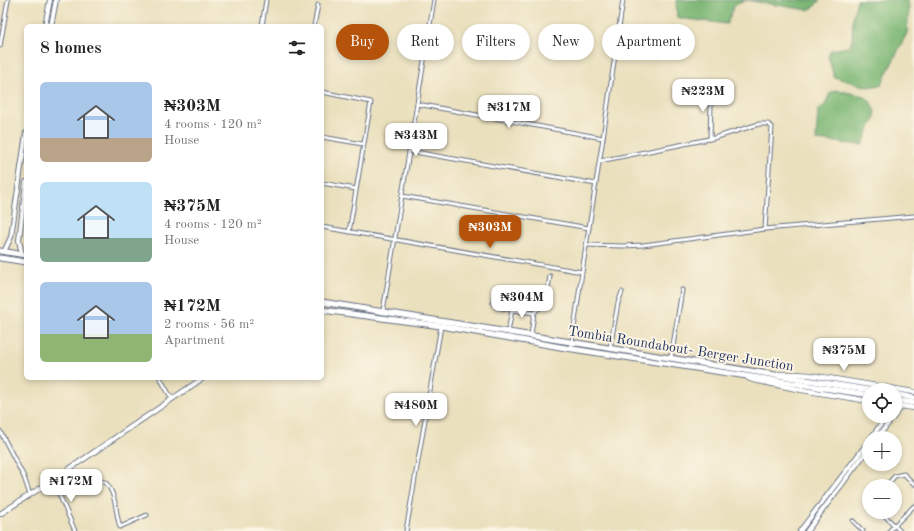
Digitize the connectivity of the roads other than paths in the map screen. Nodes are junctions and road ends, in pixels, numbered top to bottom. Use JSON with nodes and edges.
{"nodes":[{"id":1,"x":8,"y":0,"type":"edge"},
{"id":2,"x":50,"y":0,"type":"edge"},
{"id":3,"x":56,"y":0,"type":"edge"},
{"id":4,"x":266,"y":0,"type":"edge"},
{"id":5,"x":434,"y":0,"type":"edge"},
{"id":6,"x":623,"y":0,"type":"edge"},
{"id":7,"x":318,"y":5,"type":"dead end"},
{"id":8,"x":44,"y":24,"type":"edge"},
{"id":9,"x":51,"y":24,"type":"edge"},
{"id":10,"x":262,"y":24,"type":"edge"},
{"id":11,"x":314,"y":24,"type":"edge"},
{"id":12,"x":0,"y":46,"type":"edge"},
{"id":13,"x":710,"y":88,"type":"dead end"},
{"id":14,"x":324,"y":92,"type":"edge"},
{"id":15,"x":417,"y":104,"type":"junction"},
{"id":16,"x":324,"y":137,"type":"edge"},
{"id":17,"x":603,"y":138,"type":"junction"},
{"id":18,"x":710,"y":139,"type":"junction"},
{"id":19,"x":363,"y":144,"type":"junction"},
{"id":20,"x":24,"y":147,"type":"edge"},
{"id":21,"x":410,"y":150,"type":"junction"},
{"id":22,"x":600,"y":161,"type":"junction"},
{"id":23,"x":324,"y":183,"type":"edge"},
{"id":24,"x":596,"y":184,"type":"junction"},
{"id":25,"x":356,"y":188,"type":"junction"},
{"id":26,"x":402,"y":196,"type":"junction"},
{"id":27,"x":24,"y":207,"type":"edge"},
{"id":28,"x":914,"y":216,"type":"edge"},
{"id":29,"x":324,"y":227,"type":"edge"},
{"id":30,"x":590,"y":228,"type":"junction"},
{"id":31,"x":765,"y":229,"type":"junction"},
{"id":32,"x":349,"y":232,"type":"junction"},
{"id":33,"x":395,"y":241,"type":"junction"},
{"id":34,"x":587,"y":245,"type":"junction"},
{"id":35,"x":2,"y":251,"type":"edge"},
{"id":36,"x":24,"y":255,"type":"edge"},
{"id":37,"x":0,"y":258,"type":"edge"},
{"id":38,"x":24,"y":262,"type":"edge"},
{"id":39,"x":582,"y":272,"type":"junction"},
{"id":40,"x":550,"y":276,"type":"dead end"},
{"id":41,"x":682,"y":290,"type":"dead end"},
{"id":42,"x":622,"y":292,"type":"dead end"},
{"id":43,"x":324,"y":302,"type":"edge"},
{"id":44,"x":542,"y":305,"type":"junction"},
{"id":45,"x":324,"y":310,"type":"edge"},
{"id":46,"x":512,"y":310,"type":"junction"},
{"id":47,"x":383,"y":311,"type":"junction"},
{"id":48,"x":534,"y":313,"type":"junction"},
{"id":49,"x":441,"y":326,"type":"junction"},
{"id":50,"x":508,"y":332,"type":"junction"},
{"id":51,"x":531,"y":335,"type":"junction"},
{"id":52,"x":572,"y":342,"type":"junction"},
{"id":53,"x":610,"y":348,"type":"junction"},
{"id":54,"x":571,"y":349,"type":"junction"},
{"id":55,"x":671,"y":358,"type":"junction"},
{"id":56,"x":774,"y":375,"type":"junction"},
{"id":57,"x":745,"y":376,"type":"junction"},
{"id":58,"x":161,"y":380,"type":"edge"},
{"id":59,"x":200,"y":380,"type":"edge"},
{"id":60,"x":847,"y":389,"type":"junction"},
{"id":61,"x":862,"y":390,"type":"edge"},
{"id":62,"x":914,"y":392,"type":"edge"},
{"id":63,"x":862,"y":393,"type":"edge"},
{"id":64,"x":902,"y":395,"type":"edge"},
{"id":65,"x":914,"y":398,"type":"edge"},
{"id":66,"x":172,"y":399,"type":"junction"},
{"id":67,"x":862,"y":400,"type":"edge"},
{"id":68,"x":902,"y":401,"type":"edge"},
{"id":69,"x":914,"y":403,"type":"edge"},
{"id":70,"x":902,"y":407,"type":"edge"},
{"id":71,"x":914,"y":408,"type":"edge"},
{"id":72,"x":0,"y":431,"type":"edge"},
{"id":73,"x":862,"y":450,"type":"edge"},
{"id":74,"x":862,"y":457,"type":"edge"},
{"id":75,"x":70,"y":468,"type":"junction"},
{"id":76,"x":892,"y":479,"type":"edge"},
{"id":77,"x":53,"y":480,"type":"junction"},
{"id":78,"x":914,"y":484,"type":"edge"},
{"id":79,"x":30,"y":495,"type":"junction"},
{"id":80,"x":914,"y":506,"type":"edge"},
{"id":81,"x":0,"y":514,"type":"edge"},
{"id":82,"x":147,"y":515,"type":"dead end"},
{"id":83,"x":888,"y":519,"type":"edge"},
{"id":84,"x":853,"y":521,"type":"dead end"},
{"id":85,"x":894,"y":526,"type":"junction"},
{"id":86,"x":120,"y":527,"type":"junction"},
{"id":87,"x":75,"y":531,"type":"edge"},
{"id":88,"x":121,"y":531,"type":"edge"},
{"id":89,"x":406,"y":531,"type":"edge"},
{"id":90,"x":800,"y":531,"type":"edge"},
{"id":91,"x":807,"y":531,"type":"edge"},
{"id":92,"x":863,"y":531,"type":"edge"},
{"id":93,"x":889,"y":531,"type":"edge"},
{"id":94,"x":900,"y":531,"type":"edge"}],
"edges":[{"from":1,"to":12,"type":"street"},
{"from":2,"to":8,"type":"street"},
{"from":3,"to":9,"type":"street"},
{"from":4,"to":10,"type":"street"},
{"from":5,"to":15,"type":"street"},
{"from":6,"to":17,"type":"street"},
{"from":7,"to":11,"type":"street"},
{"from":13,"to":18,"type":"street"},
{"from":14,"to":19,"type":"street"},
{"from":15,"to":17,"type":"street"},
{"from":15,"to":21,"type":"street"},
{"from":16,"to":19,"type":"street"},
{"from":17,"to":22,"type":"street"},
{"from":18,"to":22,"type":"street"},
{"from":18,"to":31,"type":"street"},
{"from":19,"to":25,"type":"street"},
{"from":20,"to":35,"type":"street"},
{"from":21,"to":24,"type":"street"},
{"from":21,"to":26,"type":"street"},
{"from":22,"to":24,"type":"street"},
{"from":23,"to":25,"type":"street"},
{"from":24,"to":30,"type":"street"},
{"from":25,"to":32,"type":"street"},
{"from":26,"to":30,"type":"street"},
{"from":26,"to":33,"type":"street"},
{"from":27,"to":36,"type":"street"},
{"from":28,"to":31,"type":"street"},
{"from":29,"to":32,"type":"street"},
{"from":30,"to":34,"type":"street"},
{"from":31,"to":34,"type":"street"},
{"from":32,"to":33,"type":"street"},
{"from":33,"to":39,"type":"street"},
{"from":33,"to":47,"type":"street"},
{"from":34,"to":39,"type":"street"},
{"from":35,"to":36,"type":"main road"},
{"from":37,"to":38,"type":"main road"},
{"from":39,"to":52,"type":"street"},
{"from":40,"to":44,"type":"street"},
{"from":41,"to":55,"type":"street"},
{"from":42,"to":53,"type":"street"},
{"from":43,"to":47,"type":"main road","name":"Tombia Roundabout- Berger Junction"},
{"from":44,"to":46,"type":"street"},
{"from":44,"to":48,"type":"street"},
{"from":45,"to":49,"type":"main road","name":"Tombia Roundabout- Berger Junction"},
{"from":46,"to":48,"type":"street"},
{"from":46,"to":50,"type":"street"},
{"from":47,"to":50,"type":"main road","name":"Tombia Roundabout- Berger Junction"},
{"from":48,"to":51,"type":"street"},
{"from":49,"to":54,"type":"main road","name":"Tombia Roundabout- Berger Junction"},
{"from":49,"to":89,"type":"street"},
{"from":50,"to":51,"type":"main road","name":"Tombia Roundabout- Berger Junction"},
{"from":51,"to":52,"type":"main road","name":"Tombia Roundabout- Berger Junction"},
{"from":52,"to":53,"type":"main road","name":"Tombia Roundabout- Berger Junction"},
{"from":52,"to":54,"type":"street"},
{"from":53,"to":55,"type":"main road","name":"Tombia Roundabout- Berger Junction"},
{"from":54,"to":57,"type":"main road","name":"Tombia Roundabout- Berger Junction"},
{"from":55,"to":56,"type":"main road","name":"Tombia Roundabout- Berger Junction"},
{"from":56,"to":60,"type":"main road","name":"Tombia Roundabout- Berger Junction"},
{"from":56,"to":62,"type":"main road"},
{"from":57,"to":60,"type":"main road","name":"Tombia Roundabout- Berger Junction"},
{"from":57,"to":67,"type":"main road"},
{"from":58,"to":66,"type":"street"},
{"from":59,"to":66,"type":"street"},
{"from":60,"to":61,"type":"main road"},
{"from":60,"to":63,"type":"main road"},
{"from":64,"to":65,"type":"main road"},
{"from":66,"to":75,"type":"street"},
{"from":68,"to":69,"type":"main road"},
{"from":70,"to":71,"type":"main road"},
{"from":72,"to":79,"type":"street"},
{"from":73,"to":90,"type":"street"},
{"from":74,"to":91,"type":"street"},
{"from":75,"to":77,"type":"street"},
{"from":75,"to":86,"type":"street"},
{"from":76,"to":78,"type":"street"},
{"from":77,"to":79,"type":"street"},
{"from":77,"to":87,"type":"street"},
{"from":79,"to":81,"type":"street"},
{"from":80,"to":85,"type":"street"},
{"from":82,"to":86,"type":"street"},
{"from":83,"to":85,"type":"street"},
{"from":84,"to":92,"type":"street"},
{"from":85,"to":93,"type":"street"},
{"from":85,"to":94,"type":"street"},
{"from":86,"to":88,"type":"street"}]}
